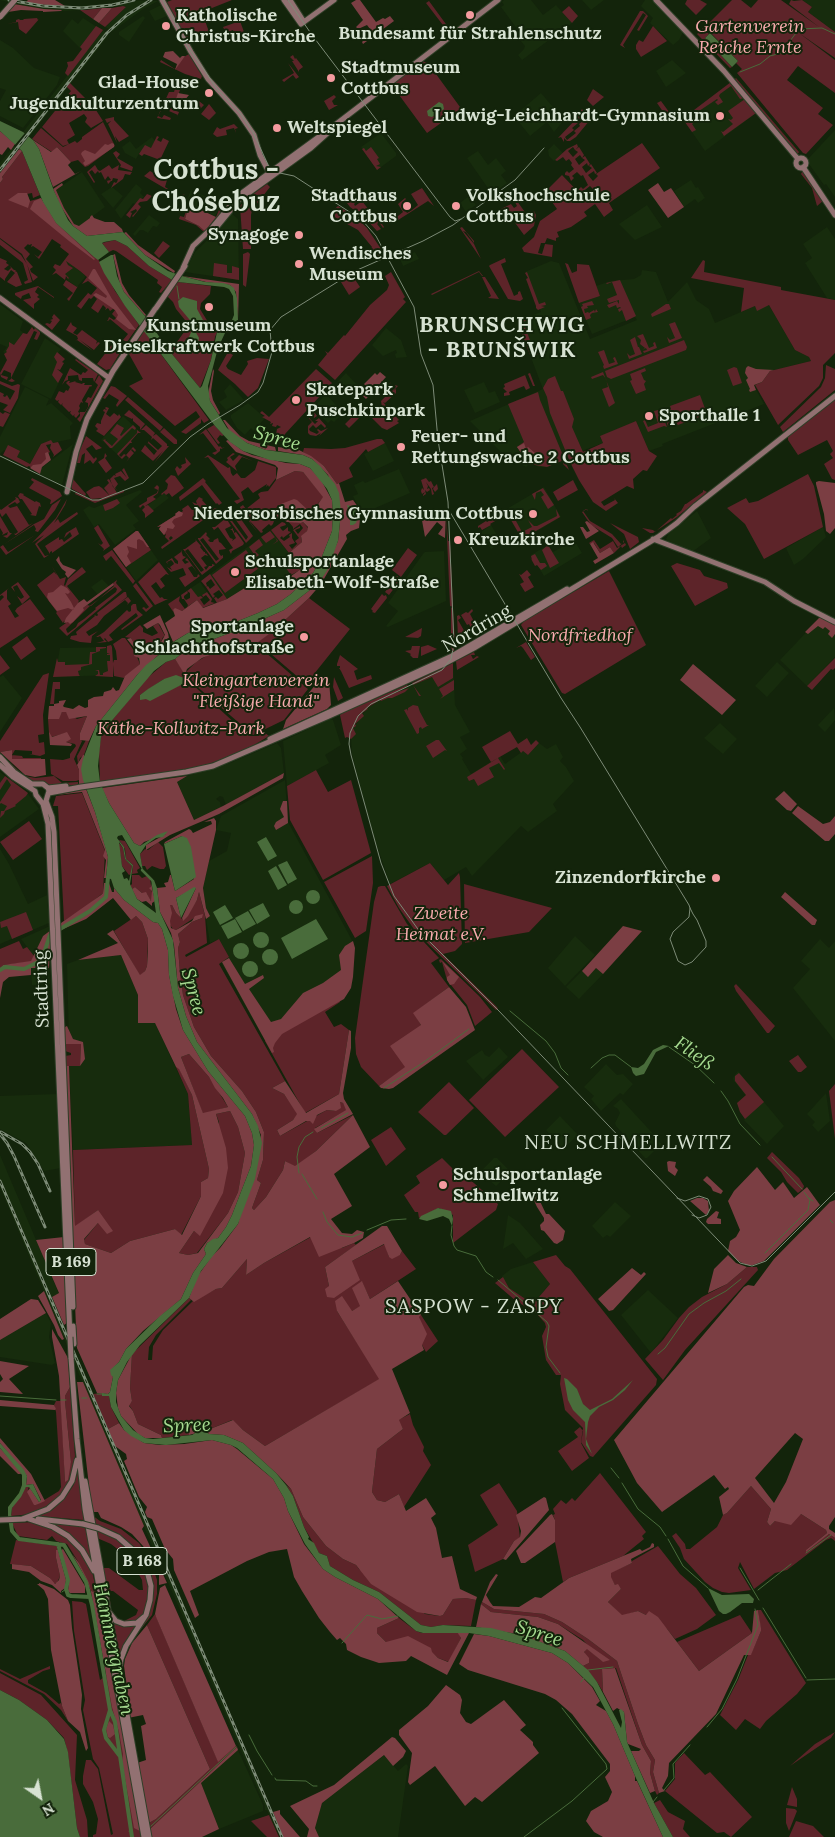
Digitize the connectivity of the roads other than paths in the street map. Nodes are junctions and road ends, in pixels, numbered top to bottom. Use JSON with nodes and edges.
{"nodes":[{"id":1,"x":10,"y":0,"type":"edge"},
{"id":2,"x":15,"y":0,"type":"edge"},
{"id":3,"x":162,"y":0,"type":"edge"},
{"id":4,"x":284,"y":0,"type":"edge"},
{"id":5,"x":290,"y":0,"type":"edge"},
{"id":6,"x":334,"y":0,"type":"edge"},
{"id":7,"x":498,"y":0,"type":"edge"},
{"id":8,"x":656,"y":0,"type":"edge"},
{"id":9,"x":0,"y":11,"type":"edge"},
{"id":10,"x":0,"y":17,"type":"edge"},
{"id":11,"x":302,"y":23,"type":"junction"},
{"id":12,"x":270,"y":175,"type":"junction"},
{"id":13,"x":835,"y":215,"type":"edge"},
{"id":14,"x":0,"y":298,"type":"edge"},
{"id":15,"x":109,"y":378,"type":"junction"},
{"id":16,"x":835,"y":396,"type":"edge"},
{"id":17,"x":67,"y":492,"type":"dead end"},
{"id":18,"x":695,"y":506,"type":"junction"},
{"id":19,"x":669,"y":530,"type":"junction"},
{"id":20,"x":652,"y":539,"type":"junction"},
{"id":21,"x":666,"y":545,"type":"junction"},
{"id":22,"x":835,"y":622,"type":"edge"},
{"id":23,"x":455,"y":656,"type":"junction"},
{"id":24,"x":259,"y":747,"type":"junction"},
{"id":25,"x":0,"y":758,"type":"edge"},
{"id":26,"x":0,"y":765,"type":"edge"},
{"id":27,"x":38,"y":785,"type":"junction"},
{"id":28,"x":35,"y":791,"type":"junction"},
{"id":29,"x":48,"y":793,"type":"junction"},
{"id":30,"x":39,"y":798,"type":"junction"},
{"id":31,"x":56,"y":926,"type":"junction"},
{"id":32,"x":66,"y":1180,"type":"junction"},
{"id":33,"x":78,"y":1452,"type":"junction"},
{"id":34,"x":20,"y":1519,"type":"junction"},
{"id":35,"x":29,"y":1519,"type":"junction"},
{"id":36,"x":2,"y":1520,"type":"edge"},
{"id":37,"x":97,"y":1581,"type":"junction"},
{"id":38,"x":106,"y":1609,"type":"junction"},
{"id":39,"x":146,"y":1615,"type":"junction"},
{"id":40,"x":119,"y":1677,"type":"junction"},
{"id":41,"x":146,"y":1830,"type":"edge"},
{"id":42,"x":144,"y":1837,"type":"edge"}],
"edges":[{"from":1,"to":9,"type":"main road"},
{"from":2,"to":10,"type":"main road","bridge":true},
{"from":3,"to":12,"type":"main road"},
{"from":4,"to":11,"type":"main road"},
{"from":5,"to":11,"type":"main road"},
{"from":6,"to":11,"type":"main road"},
{"from":7,"to":12,"type":"main road"},
{"from":8,"to":13,"type":"main road"},
{"from":12,"to":15,"type":"main road"},
{"from":14,"to":15,"type":"main road"},
{"from":15,"to":17,"type":"main road"},
{"from":16,"to":18,"type":"main road","name":"Nordring"},
{"from":18,"to":19,"type":"main road","name":"Nordring"},
{"from":18,"to":20,"type":"main road","name":"Nordring"},
{"from":19,"to":20,"type":"main road","name":"Nordring"},
{"from":19,"to":21,"type":"main road"},
{"from":20,"to":21,"type":"main road"},
{"from":20,"to":23,"type":"main road","name":"Nordring"},
{"from":21,"to":22,"type":"main road"},
{"from":23,"to":24,"type":"main road","name":"Nordring"},
{"from":23,"to":24,"type":"main road","name":"Nordring"},
{"from":24,"to":29,"type":"main road","name":"Nordring"},
{"from":25,"to":27,"type":"main road"},
{"from":26,"to":28,"type":"main road","name":"Stadtring","number":"B 169"},
{"from":27,"to":28,"type":"main road"},
{"from":27,"to":29,"type":"main road"},
{"from":28,"to":30,"type":"main road","name":"Stadtring","number":"B 169"},
{"from":29,"to":30,"type":"main road"},
{"from":29,"to":31,"type":"main road","name":"Stadtring","number":"B 169"},
{"from":30,"to":31,"type":"main road","name":"Stadtring","number":"B 169"},
{"from":31,"to":32,"type":"main road","name":"Stadtring","number":"B 169"},
{"from":32,"to":33,"type":"main road","number":"B 169","bridge":true},
{"from":32,"to":38,"type":"main road","number":"B 169","bridge":true},
{"from":33,"to":34,"type":"main road"},
{"from":33,"to":37,"type":"main road","number":"B 169"},
{"from":34,"to":35,"type":"main road","number":"B 168"},
{"from":34,"to":36,"type":"main road","number":"B 168"},
{"from":35,"to":37,"type":"main road","number":"B 168"},
{"from":35,"to":39,"type":"main road","number":"B 168","bridge":true},
{"from":37,"to":41,"type":"main road","number":"B 168"},
{"from":38,"to":39,"type":"main road"},
{"from":38,"to":40,"type":"main road","number":"B 169"},
{"from":39,"to":40,"type":"main road","number":"B 168"},
{"from":40,"to":41,"type":"main road","number":"B 168"},
{"from":41,"to":42,"type":"main road","number":"B 168"}]}
